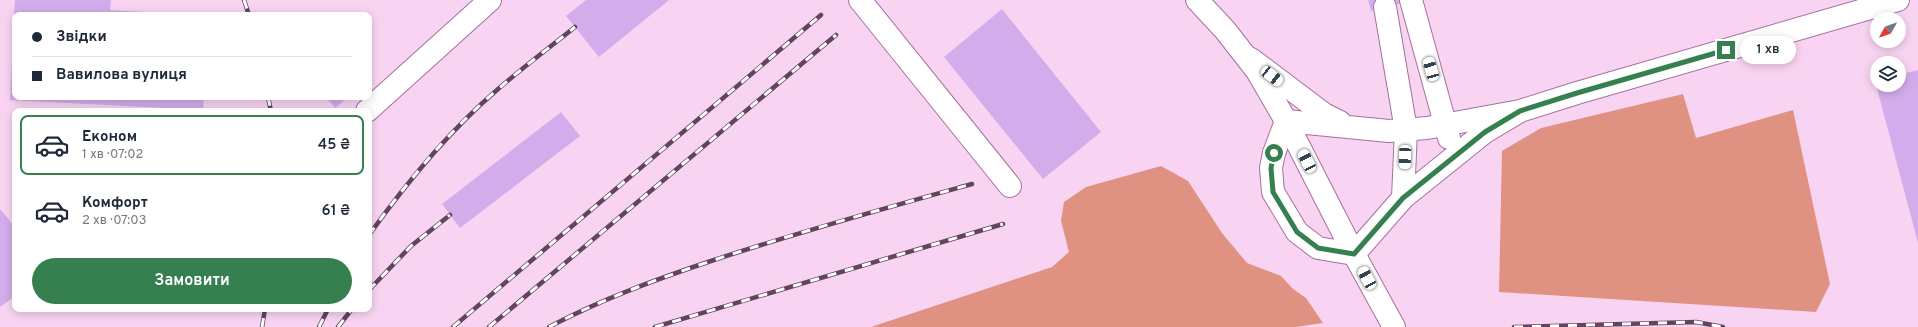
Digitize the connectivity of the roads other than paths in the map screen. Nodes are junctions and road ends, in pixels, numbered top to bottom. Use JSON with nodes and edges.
{"nodes":[{"id":1,"x":490,"y":0,"type":"edge"},
{"id":2,"x":860,"y":0,"type":"edge"},
{"id":3,"x":1197,"y":0,"type":"edge"},
{"id":4,"x":1411,"y":0,"type":"edge"},
{"id":5,"x":1893,"y":1,"type":"edge"},
{"id":6,"x":1385,"y":7,"type":"dead end"},
{"id":7,"x":1242,"y":52,"type":"junction"},
{"id":8,"x":370,"y":108,"type":"edge"},
{"id":9,"x":1520,"y":111,"type":"junction"},
{"id":10,"x":1286,"y":121,"type":"junction"},
{"id":11,"x":1446,"y":124,"type":"junction"},
{"id":12,"x":1351,"y":127,"type":"junction"},
{"id":13,"x":1406,"y":130,"type":"junction"},
{"id":14,"x":1452,"y":157,"type":"junction"},
{"id":15,"x":1010,"y":186,"type":"dead end"},
{"id":16,"x":1403,"y":198,"type":"junction"},
{"id":17,"x":1354,"y":254,"type":"junction"},
{"id":18,"x":1394,"y":327,"type":"edge"}],
"edges":[{"from":1,"to":8,"type":"street"},
{"from":2,"to":15,"type":"street"},
{"from":3,"to":7,"type":"street"},
{"from":4,"to":11,"type":"street"},
{"from":5,"to":9,"type":"street"},
{"from":6,"to":13,"type":"street"},
{"from":7,"to":10,"type":"street"},
{"from":7,"to":12,"type":"street"},
{"from":9,"to":11,"type":"street"},
{"from":9,"to":14,"type":"street"},
{"from":10,"to":12,"type":"street"},
{"from":10,"to":17,"type":"street"},
{"from":10,"to":17,"type":"street"},
{"from":11,"to":13,"type":"street"},
{"from":11,"to":14,"type":"street"},
{"from":12,"to":13,"type":"street"},
{"from":13,"to":16,"type":"street"},
{"from":14,"to":16,"type":"street"},
{"from":16,"to":17,"type":"street"},
{"from":17,"to":18,"type":"street"}]}
